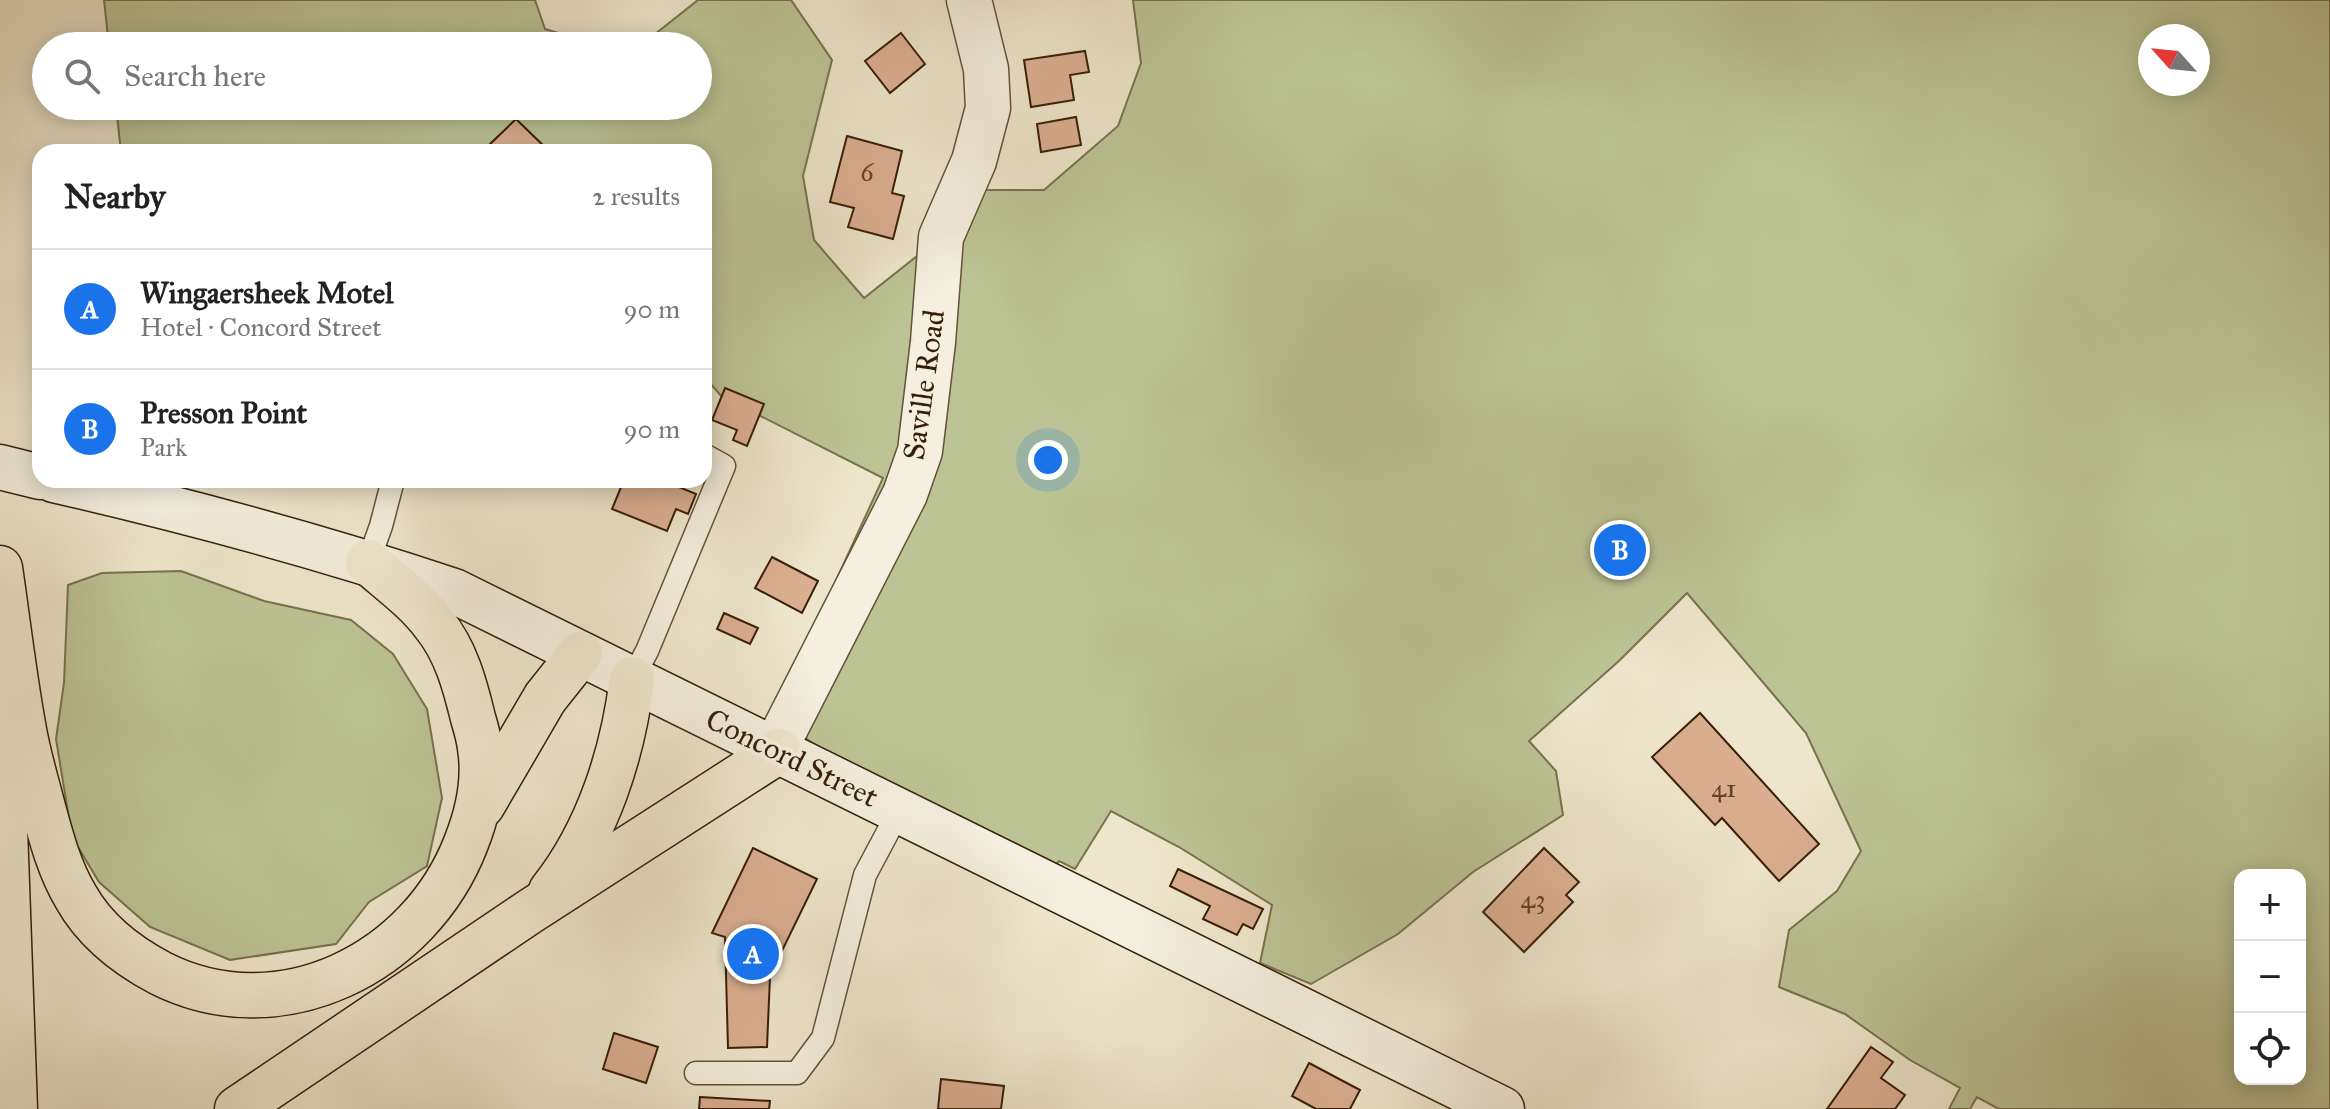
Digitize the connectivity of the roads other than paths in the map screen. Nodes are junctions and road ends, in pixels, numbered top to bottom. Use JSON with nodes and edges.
{"nodes":[{"id":1,"x":969,"y":0,"type":"edge"},
{"id":2,"x":712,"y":459,"type":"edge"},
{"id":3,"x":0,"y":467,"type":"edge"},
{"id":4,"x":32,"y":475,"type":"edge"},
{"id":5,"x":89,"y":488,"type":"edge"},
{"id":6,"x":391,"y":488,"type":"edge"},
{"id":7,"x":368,"y":562,"type":"junction"},
{"id":8,"x":0,"y":568,"type":"edge"},
{"id":9,"x":580,"y":654,"type":"junction"},
{"id":10,"x":0,"y":679,"type":"edge"},
{"id":11,"x":632,"y":679,"type":"junction"},
{"id":12,"x":777,"y":750,"type":"junction"},
{"id":13,"x":899,"y":811,"type":"junction"},
{"id":14,"x":476,"y":817,"type":"junction"},
{"id":15,"x":529,"y":912,"type":"junction"},
{"id":16,"x":696,"y":1073,"type":"dead end"},
{"id":17,"x":15,"y":1109,"type":"edge"},
{"id":18,"x":237,"y":1109,"type":"edge"},
{"id":19,"x":1502,"y":1109,"type":"edge"}],
"edges":[{"from":1,"to":12,"type":"main road","name":"Saville Road"},
{"from":2,"to":11,"type":"lane"},
{"from":3,"to":4,"type":"main road"},
{"from":5,"to":7,"type":"main road","name":"Concord Street"},
{"from":6,"to":7,"type":"lane"},
{"from":7,"to":9,"type":"main road","name":"Concord Street"},
{"from":7,"to":14,"type":"highway"},
{"from":8,"to":14,"type":"highway"},
{"from":9,"to":11,"type":"main road","name":"Concord Street"},
{"from":9,"to":14,"type":"highway"},
{"from":10,"to":17,"type":"highway"},
{"from":11,"to":12,"type":"main road","name":"Concord Street"},
{"from":11,"to":15,"type":"highway"},
{"from":12,"to":13,"type":"main road","name":"Concord Street"},
{"from":12,"to":15,"type":"highway"},
{"from":13,"to":16,"type":"lane"},
{"from":13,"to":19,"type":"main road","name":"Concord Street"},
{"from":15,"to":18,"type":"highway"}]}
